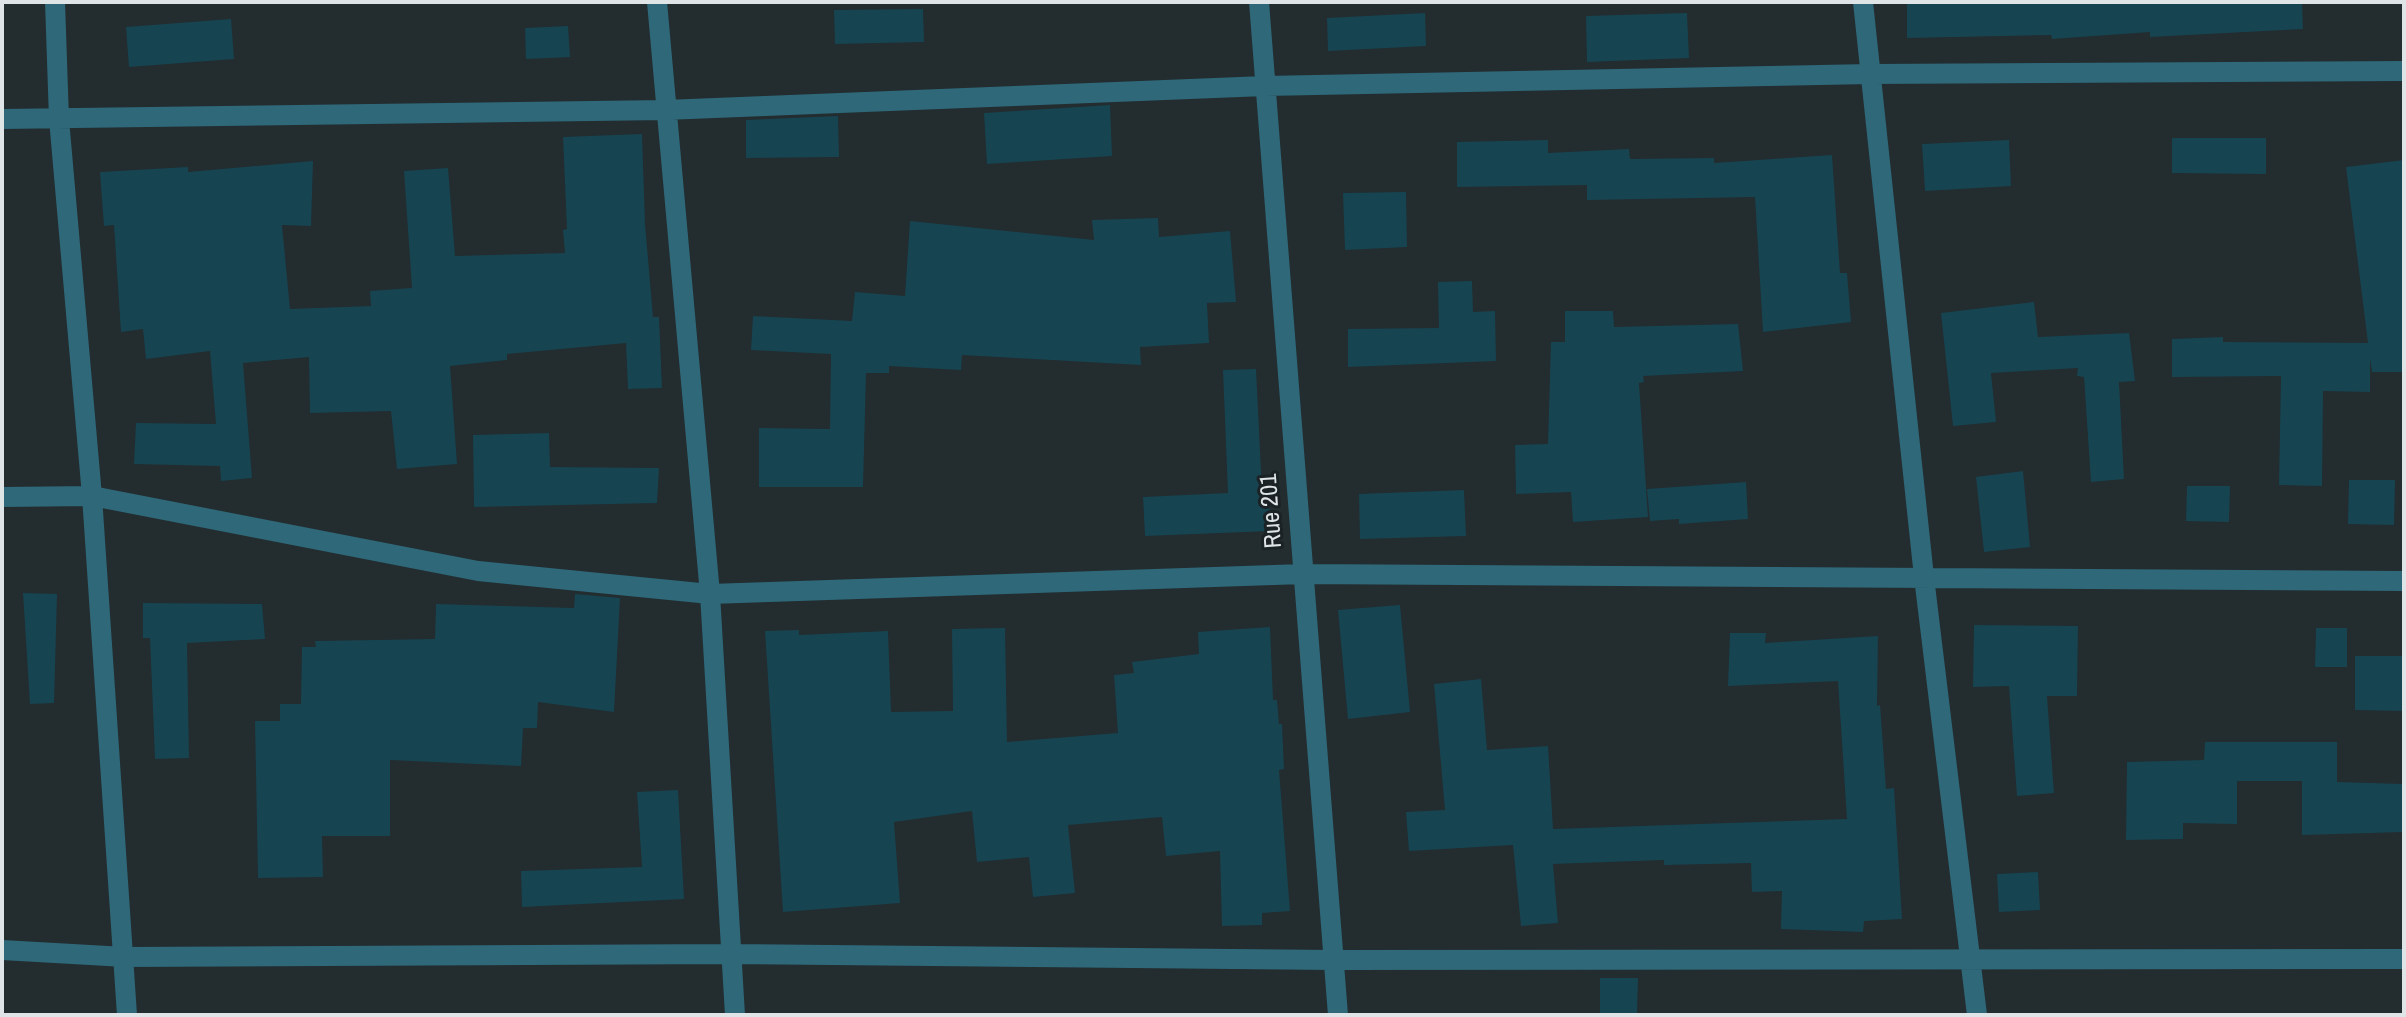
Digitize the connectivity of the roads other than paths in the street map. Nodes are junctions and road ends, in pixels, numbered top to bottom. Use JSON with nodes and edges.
{"nodes":[{"id":1,"x":55,"y":2,"type":"edge"},
{"id":2,"x":657,"y":2,"type":"edge"},
{"id":3,"x":1259,"y":2,"type":"edge"},
{"id":4,"x":1863,"y":2,"type":"edge"},
{"id":5,"x":2404,"y":71,"type":"edge"},
{"id":6,"x":1870,"y":74,"type":"junction"},
{"id":7,"x":1265,"y":86,"type":"junction"},
{"id":8,"x":665,"y":110,"type":"junction"},
{"id":9,"x":2,"y":119,"type":"edge"},
{"id":10,"x":59,"y":119,"type":"junction"},
{"id":11,"x":92,"y":496,"type":"junction"},
{"id":12,"x":2,"y":497,"type":"edge"},
{"id":13,"x":1303,"y":574,"type":"junction"},
{"id":14,"x":1924,"y":577,"type":"junction"},
{"id":15,"x":2404,"y":581,"type":"edge"},
{"id":16,"x":710,"y":594,"type":"junction"},
{"id":17,"x":2,"y":950,"type":"edge"},
{"id":18,"x":731,"y":954,"type":"junction"},
{"id":19,"x":125,"y":957,"type":"junction"},
{"id":20,"x":1971,"y":958,"type":"junction"},
{"id":21,"x":2404,"y":959,"type":"edge"},
{"id":22,"x":1333,"y":960,"type":"junction"},
{"id":23,"x":127,"y":1015,"type":"edge"},
{"id":24,"x":735,"y":1015,"type":"edge"},
{"id":25,"x":1338,"y":1015,"type":"edge"},
{"id":26,"x":1977,"y":1015,"type":"edge"}],
"edges":[{"from":1,"to":10,"type":"street"},
{"from":2,"to":8,"type":"street"},
{"from":3,"to":7,"type":"street","name":"Rue 201"},
{"from":4,"to":6,"type":"street"},
{"from":5,"to":6,"type":"street"},
{"from":6,"to":7,"type":"street"},
{"from":6,"to":14,"type":"street"},
{"from":7,"to":8,"type":"street"},
{"from":7,"to":13,"type":"street","name":"Rue 201"},
{"from":8,"to":10,"type":"street"},
{"from":8,"to":16,"type":"street"},
{"from":9,"to":10,"type":"street"},
{"from":10,"to":11,"type":"street"},
{"from":11,"to":12,"type":"street"},
{"from":11,"to":16,"type":"street"},
{"from":11,"to":19,"type":"street"},
{"from":13,"to":14,"type":"street"},
{"from":13,"to":16,"type":"street"},
{"from":13,"to":22,"type":"street","name":"Rue 201"},
{"from":14,"to":15,"type":"street"},
{"from":14,"to":20,"type":"street"},
{"from":16,"to":18,"type":"street"},
{"from":17,"to":19,"type":"street"},
{"from":18,"to":19,"type":"street"},
{"from":18,"to":22,"type":"street"},
{"from":18,"to":24,"type":"street"},
{"from":19,"to":23,"type":"street"},
{"from":20,"to":21,"type":"street"},
{"from":20,"to":22,"type":"street"},
{"from":20,"to":26,"type":"street"},
{"from":22,"to":25,"type":"street","name":"Rue 201"}]}
